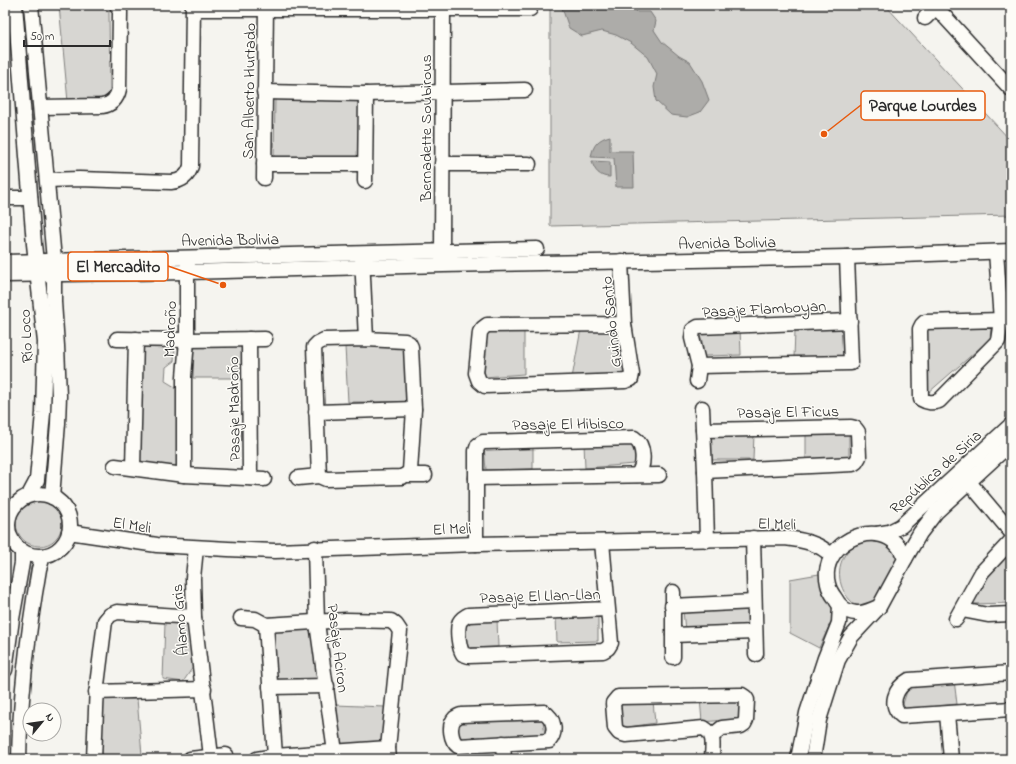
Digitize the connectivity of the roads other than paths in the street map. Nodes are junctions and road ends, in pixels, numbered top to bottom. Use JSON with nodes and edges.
{"nodes":[{"id":1,"x":14,"y":5,"type":"edge"},
{"id":2,"x":32,"y":5,"type":"edge"},
{"id":3,"x":117,"y":5,"type":"edge"},
{"id":4,"x":936,"y":6,"type":"edge"},
{"id":5,"x":193,"y":7,"type":"edge"},
{"id":6,"x":266,"y":7,"type":"edge"},
{"id":7,"x":443,"y":7,"type":"edge"},
{"id":8,"x":530,"y":9,"type":"dead end"},
{"id":9,"x":925,"y":18,"type":"dead end"},
{"id":10,"x":11,"y":32,"type":"edge"},
{"id":11,"x":1011,"y":89,"type":"edge"},
{"id":12,"x":525,"y":90,"type":"dead end"},
{"id":13,"x":264,"y":92,"type":"junction"},
{"id":14,"x":443,"y":92,"type":"junction"},
{"id":15,"x":366,"y":94,"type":"junction"},
{"id":16,"x":40,"y":107,"type":"junction"},
{"id":17,"x":264,"y":164,"type":"junction"},
{"id":18,"x":365,"y":164,"type":"junction"},
{"id":19,"x":442,"y":164,"type":"junction"},
{"id":20,"x":528,"y":164,"type":"dead end"},
{"id":21,"x":264,"y":178,"type":"dead end"},
{"id":22,"x":47,"y":180,"type":"junction"},
{"id":23,"x":365,"y":181,"type":"dead end"},
{"id":24,"x":5,"y":198,"type":"edge"},
{"id":25,"x":30,"y":198,"type":"junction"},
{"id":26,"x":537,"y":250,"type":"dead end"},
{"id":27,"x":441,"y":251,"type":"junction"},
{"id":28,"x":1011,"y":251,"type":"edge"},
{"id":29,"x":996,"y":252,"type":"junction"},
{"id":30,"x":189,"y":257,"type":"junction"},
{"id":31,"x":847,"y":257,"type":"junction"},
{"id":32,"x":362,"y":260,"type":"junction"},
{"id":33,"x":621,"y":261,"type":"junction"},
{"id":34,"x":5,"y":262,"type":"edge"},
{"id":35,"x":443,"y":265,"type":"junction"},
{"id":36,"x":36,"y":267,"type":"junction"},
{"id":37,"x":54,"y":267,"type":"junction"},
{"id":38,"x":187,"y":272,"type":"junction"},
{"id":39,"x":5,"y":275,"type":"edge"},
{"id":40,"x":1006,"y":320,"type":"edge"},
{"id":41,"x":850,"y":321,"type":"junction"},
{"id":42,"x":624,"y":324,"type":"junction"},
{"id":43,"x":117,"y":339,"type":"dead end"},
{"id":44,"x":136,"y":339,"type":"junction"},
{"id":45,"x":249,"y":339,"type":"junction"},
{"id":46,"x":265,"y":339,"type":"dead end"},
{"id":47,"x":366,"y":339,"type":"junction"},
{"id":48,"x":187,"y":340,"type":"junction"},
{"id":49,"x":699,"y":366,"type":"junction"},
{"id":50,"x":697,"y":381,"type":"dead end"},
{"id":51,"x":702,"y":408,"type":"dead end"},
{"id":52,"x":414,"y":409,"type":"junction"},
{"id":53,"x":316,"y":412,"type":"junction"},
{"id":54,"x":1011,"y":426,"type":"edge"},
{"id":55,"x":703,"y":430,"type":"junction"},
{"id":56,"x":1011,"y":443,"type":"edge"},
{"id":57,"x":115,"y":466,"type":"dead end"},
{"id":58,"x":133,"y":468,"type":"junction"},
{"id":59,"x":705,"y":471,"type":"junction"},
{"id":60,"x":184,"y":475,"type":"junction"},
{"id":61,"x":406,"y":475,"type":"junction"},
{"id":62,"x":425,"y":475,"type":"dead end"},
{"id":63,"x":636,"y":475,"type":"junction"},
{"id":64,"x":659,"y":475,"type":"dead end"},
{"id":65,"x":319,"y":476,"type":"junction"},
{"id":66,"x":964,"y":477,"type":"junction"},
{"id":67,"x":298,"y":478,"type":"dead end"},
{"id":68,"x":476,"y":478,"type":"junction"},
{"id":69,"x":29,"y":495,"type":"junction"},
{"id":70,"x":52,"y":497,"type":"junction"},
{"id":71,"x":7,"y":517,"type":"edge"},
{"id":72,"x":69,"y":532,"type":"junction"},
{"id":73,"x":1011,"y":532,"type":"edge"},
{"id":74,"x":877,"y":534,"type":"junction"},
{"id":75,"x":753,"y":538,"type":"junction"},
{"id":76,"x":707,"y":540,"type":"junction"},
{"id":77,"x":1011,"y":541,"type":"edge"},
{"id":78,"x":602,"y":542,"type":"junction"},
{"id":79,"x":476,"y":544,"type":"junction"},
{"id":80,"x":196,"y":548,"type":"junction"},
{"id":81,"x":314,"y":548,"type":"junction"},
{"id":82,"x":22,"y":551,"type":"junction"},
{"id":83,"x":43,"y":556,"type":"junction"},
{"id":84,"x":832,"y":556,"type":"junction"},
{"id":85,"x":905,"y":559,"type":"junction"},
{"id":86,"x":754,"y":602,"type":"junction"},
{"id":87,"x":840,"y":606,"type":"junction"},
{"id":88,"x":879,"y":607,"type":"junction"},
{"id":89,"x":607,"y":609,"type":"junction"},
{"id":90,"x":1011,"y":614,"type":"edge"},
{"id":91,"x":194,"y":616,"type":"junction"},
{"id":92,"x":241,"y":618,"type":"dead end"},
{"id":93,"x":317,"y":623,"type":"junction"},
{"id":94,"x":266,"y":625,"type":"junction"},
{"id":95,"x":755,"y":632,"type":"junction"},
{"id":96,"x":673,"y":635,"type":"junction"},
{"id":97,"x":756,"y":654,"type":"dead end"},
{"id":98,"x":673,"y":657,"type":"dead end"},
{"id":99,"x":5,"y":670,"type":"edge"},
{"id":100,"x":1011,"y":673,"type":"edge"},
{"id":101,"x":327,"y":686,"type":"junction"},
{"id":102,"x":270,"y":687,"type":"junction"},
{"id":103,"x":204,"y":689,"type":"junction"},
{"id":104,"x":96,"y":692,"type":"junction"},
{"id":105,"x":1011,"y":709,"type":"edge"},
{"id":106,"x":947,"y":714,"type":"junction"},
{"id":107,"x":712,"y":736,"type":"junction"},
{"id":108,"x":503,"y":743,"type":"junction"},
{"id":109,"x":335,"y":752,"type":"junction"},
{"id":110,"x":389,"y":754,"type":"edge"},
{"id":111,"x":226,"y":755,"type":"dead end"},
{"id":112,"x":211,"y":756,"type":"junction"},
{"id":113,"x":275,"y":756,"type":"junction"},
{"id":114,"x":19,"y":759,"type":"edge"},
{"id":115,"x":94,"y":759,"type":"edge"},
{"id":116,"x":190,"y":759,"type":"edge"},
{"id":117,"x":258,"y":759,"type":"edge"},
{"id":118,"x":504,"y":759,"type":"edge"},
{"id":119,"x":712,"y":759,"type":"edge"},
{"id":120,"x":798,"y":759,"type":"edge"},
{"id":121,"x":813,"y":759,"type":"edge"},
{"id":122,"x":951,"y":759,"type":"edge"}],
"edges":[{"from":1,"to":10,"type":"street","name":"Río Loco"},
{"from":2,"to":16,"type":"street","name":"Río Loco"},
{"from":3,"to":16,"type":"street"},
{"from":4,"to":9,"type":"street"},
{"from":4,"to":11,"type":"street"},
{"from":5,"to":6,"type":"street"},
{"from":5,"to":22,"type":"street"},
{"from":6,"to":7,"type":"street"},
{"from":6,"to":13,"type":"street","name":"San Alberto Hurtado"},
{"from":7,"to":8,"type":"street"},
{"from":7,"to":14,"type":"street","name":"Bernadette Soubirous"},
{"from":10,"to":25,"type":"street","name":"Río Loco"},
{"from":12,"to":14,"type":"street"},
{"from":13,"to":15,"type":"street"},
{"from":13,"to":17,"type":"street","name":"San Alberto Hurtado"},
{"from":14,"to":15,"type":"street"},
{"from":14,"to":19,"type":"street","name":"Bernadette Soubirous"},
{"from":15,"to":18,"type":"street"},
{"from":16,"to":22,"type":"street","name":"Río Loco"},
{"from":17,"to":18,"type":"street"},
{"from":17,"to":21,"type":"street","name":"San Alberto Hurtado"},
{"from":18,"to":23,"type":"street"},
{"from":19,"to":20,"type":"street"},
{"from":19,"to":27,"type":"street","name":"Bernadette Soubirous"},
{"from":22,"to":37,"type":"street","name":"Río Loco"},
{"from":24,"to":25,"type":"street"},
{"from":25,"to":36,"type":"street","name":"Río Loco"},
{"from":26,"to":27,"type":"street","name":"Avenida Bolivia"},
{"from":27,"to":32,"type":"street","name":"Avenida Bolivia"},
{"from":27,"to":35,"type":"street"},
{"from":28,"to":29,"type":"street","name":"Avenida Bolivia"},
{"from":29,"to":31,"type":"street","name":"Avenida Bolivia"},
{"from":29,"to":40,"type":"street"},
{"from":30,"to":32,"type":"street","name":"Avenida Bolivia"},
{"from":30,"to":37,"type":"street","name":"Avenida Bolivia"},
{"from":30,"to":38,"type":"street","name":"Madroño"},
{"from":31,"to":33,"type":"street","name":"Avenida Bolivia"},
{"from":31,"to":41,"type":"street"},
{"from":32,"to":35,"type":"street","name":"Avenida Bolivia"},
{"from":32,"to":38,"type":"street","name":"Avenida Bolivia"},
{"from":32,"to":47,"type":"street"},
{"from":33,"to":35,"type":"street","name":"Avenida Bolivia"},
{"from":33,"to":42,"type":"street","name":"Guindo Santo"},
{"from":34,"to":36,"type":"street","name":"Avenida Bolivia"},
{"from":36,"to":37,"type":"street","name":"Avenida Bolivia"},
{"from":36,"to":39,"type":"street","name":"Avenida Bolivia"},
{"from":36,"to":69,"type":"street","name":"Río Loco"},
{"from":37,"to":38,"type":"street","name":"Avenida Bolivia"},
{"from":37,"to":70,"type":"street","name":"Río Loco"},
{"from":38,"to":48,"type":"street","name":"Madroño"},
{"from":40,"to":40,"type":"street"},
{"from":41,"to":49,"type":"street","name":"Pasaje Flamboyan"},
{"from":41,"to":49,"type":"street"},
{"from":42,"to":42,"type":"street","name":"Guindo Santo"},
{"from":43,"to":44,"type":"street","name":"Pasaje Madroño"},
{"from":44,"to":48,"type":"street","name":"Pasaje Madroño"},
{"from":44,"to":58,"type":"street"},
{"from":45,"to":46,"type":"street","name":"Pasaje Madroño"},
{"from":45,"to":48,"type":"street","name":"Pasaje Madroño"},
{"from":45,"to":60,"type":"street","name":"Pasaje Madroño"},
{"from":47,"to":52,"type":"street"},
{"from":47,"to":53,"type":"street"},
{"from":48,"to":60,"type":"street","name":"Madroño"},
{"from":49,"to":50,"type":"street","name":"Pasaje Flamboyan"},
{"from":51,"to":55,"type":"street"},
{"from":52,"to":53,"type":"street"},
{"from":52,"to":61,"type":"street"},
{"from":53,"to":65,"type":"street"},
{"from":54,"to":66,"type":"street","name":"República de Siria"},
{"from":55,"to":59,"type":"street"},
{"from":55,"to":59,"type":"street","name":"Pasaje El Ficus"},
{"from":56,"to":66,"type":"street","name":"República de Siria"},
{"from":57,"to":58,"type":"street","name":"Pasaje Madroño"},
{"from":58,"to":60,"type":"street","name":"Pasaje Madroño"},
{"from":59,"to":76,"type":"street"},
{"from":61,"to":62,"type":"street"},
{"from":61,"to":65,"type":"street"},
{"from":63,"to":64,"type":"street"},
{"from":63,"to":68,"type":"street"},
{"from":63,"to":68,"type":"street","name":"Pasaje El Hibisco"},
{"from":65,"to":67,"type":"street"},
{"from":66,"to":73,"type":"street"},
{"from":66,"to":74,"type":"street","name":"República de Siria"},
{"from":66,"to":85,"type":"street","name":"República de Siria"},
{"from":68,"to":79,"type":"street","name":"Pasaje El Hibisco"},
{"from":69,"to":70,"type":"street"},
{"from":69,"to":71,"type":"street"},
{"from":70,"to":72,"type":"street"},
{"from":71,"to":82,"type":"street"},
{"from":72,"to":80,"type":"street","name":"El Meli"},
{"from":72,"to":83,"type":"street"},
{"from":74,"to":84,"type":"street"},
{"from":74,"to":85,"type":"street"},
{"from":75,"to":76,"type":"street","name":"El Meli"},
{"from":75,"to":84,"type":"street","name":"El Meli"},
{"from":75,"to":86,"type":"street"},
{"from":76,"to":78,"type":"street","name":"El Meli"},
{"from":77,"to":90,"type":"street"},
{"from":78,"to":79,"type":"street","name":"El Meli"},
{"from":78,"to":89,"type":"street"},
{"from":79,"to":81,"type":"street","name":"El Meli"},
{"from":80,"to":81,"type":"street","name":"El Meli"},
{"from":80,"to":91,"type":"street","name":"Álamo Gris"},
{"from":81,"to":93,"type":"street","name":"Pasaje Aciron"},
{"from":82,"to":83,"type":"street"},
{"from":82,"to":99,"type":"street"},
{"from":83,"to":114,"type":"street"},
{"from":84,"to":87,"type":"street"},
{"from":85,"to":88,"type":"street"},
{"from":86,"to":95,"type":"street"},
{"from":86,"to":96,"type":"street"},
{"from":87,"to":88,"type":"street"},
{"from":87,"to":120,"type":"street"},
{"from":88,"to":121,"type":"street"},
{"from":89,"to":89,"type":"street","name":"Pasaje El Llan-Llan"},
{"from":91,"to":103,"type":"street","name":"Álamo Gris"},
{"from":91,"to":104,"type":"street"},
{"from":92,"to":94,"type":"street"},
{"from":93,"to":94,"type":"street"},
{"from":93,"to":101,"type":"street","name":"Pasaje Aciron"},
{"from":93,"to":110,"type":"street"},
{"from":94,"to":102,"type":"street"},
{"from":95,"to":96,"type":"street"},
{"from":95,"to":97,"type":"street"},
{"from":96,"to":98,"type":"street"},
{"from":100,"to":106,"type":"street"},
{"from":101,"to":102,"type":"street"},
{"from":101,"to":109,"type":"street","name":"Pasaje Aciron"},
{"from":102,"to":113,"type":"street"},
{"from":103,"to":104,"type":"street"},
{"from":103,"to":112,"type":"street","name":"Álamo Gris"},
{"from":104,"to":115,"type":"street"},
{"from":105,"to":106,"type":"street"},
{"from":106,"to":122,"type":"street"},
{"from":107,"to":107,"type":"street"},
{"from":107,"to":119,"type":"street"},
{"from":108,"to":108,"type":"street"},
{"from":108,"to":118,"type":"street"},
{"from":109,"to":110,"type":"street"},
{"from":109,"to":113,"type":"street"},
{"from":111,"to":112,"type":"street"},
{"from":112,"to":116,"type":"street"},
{"from":113,"to":117,"type":"street"}]}
